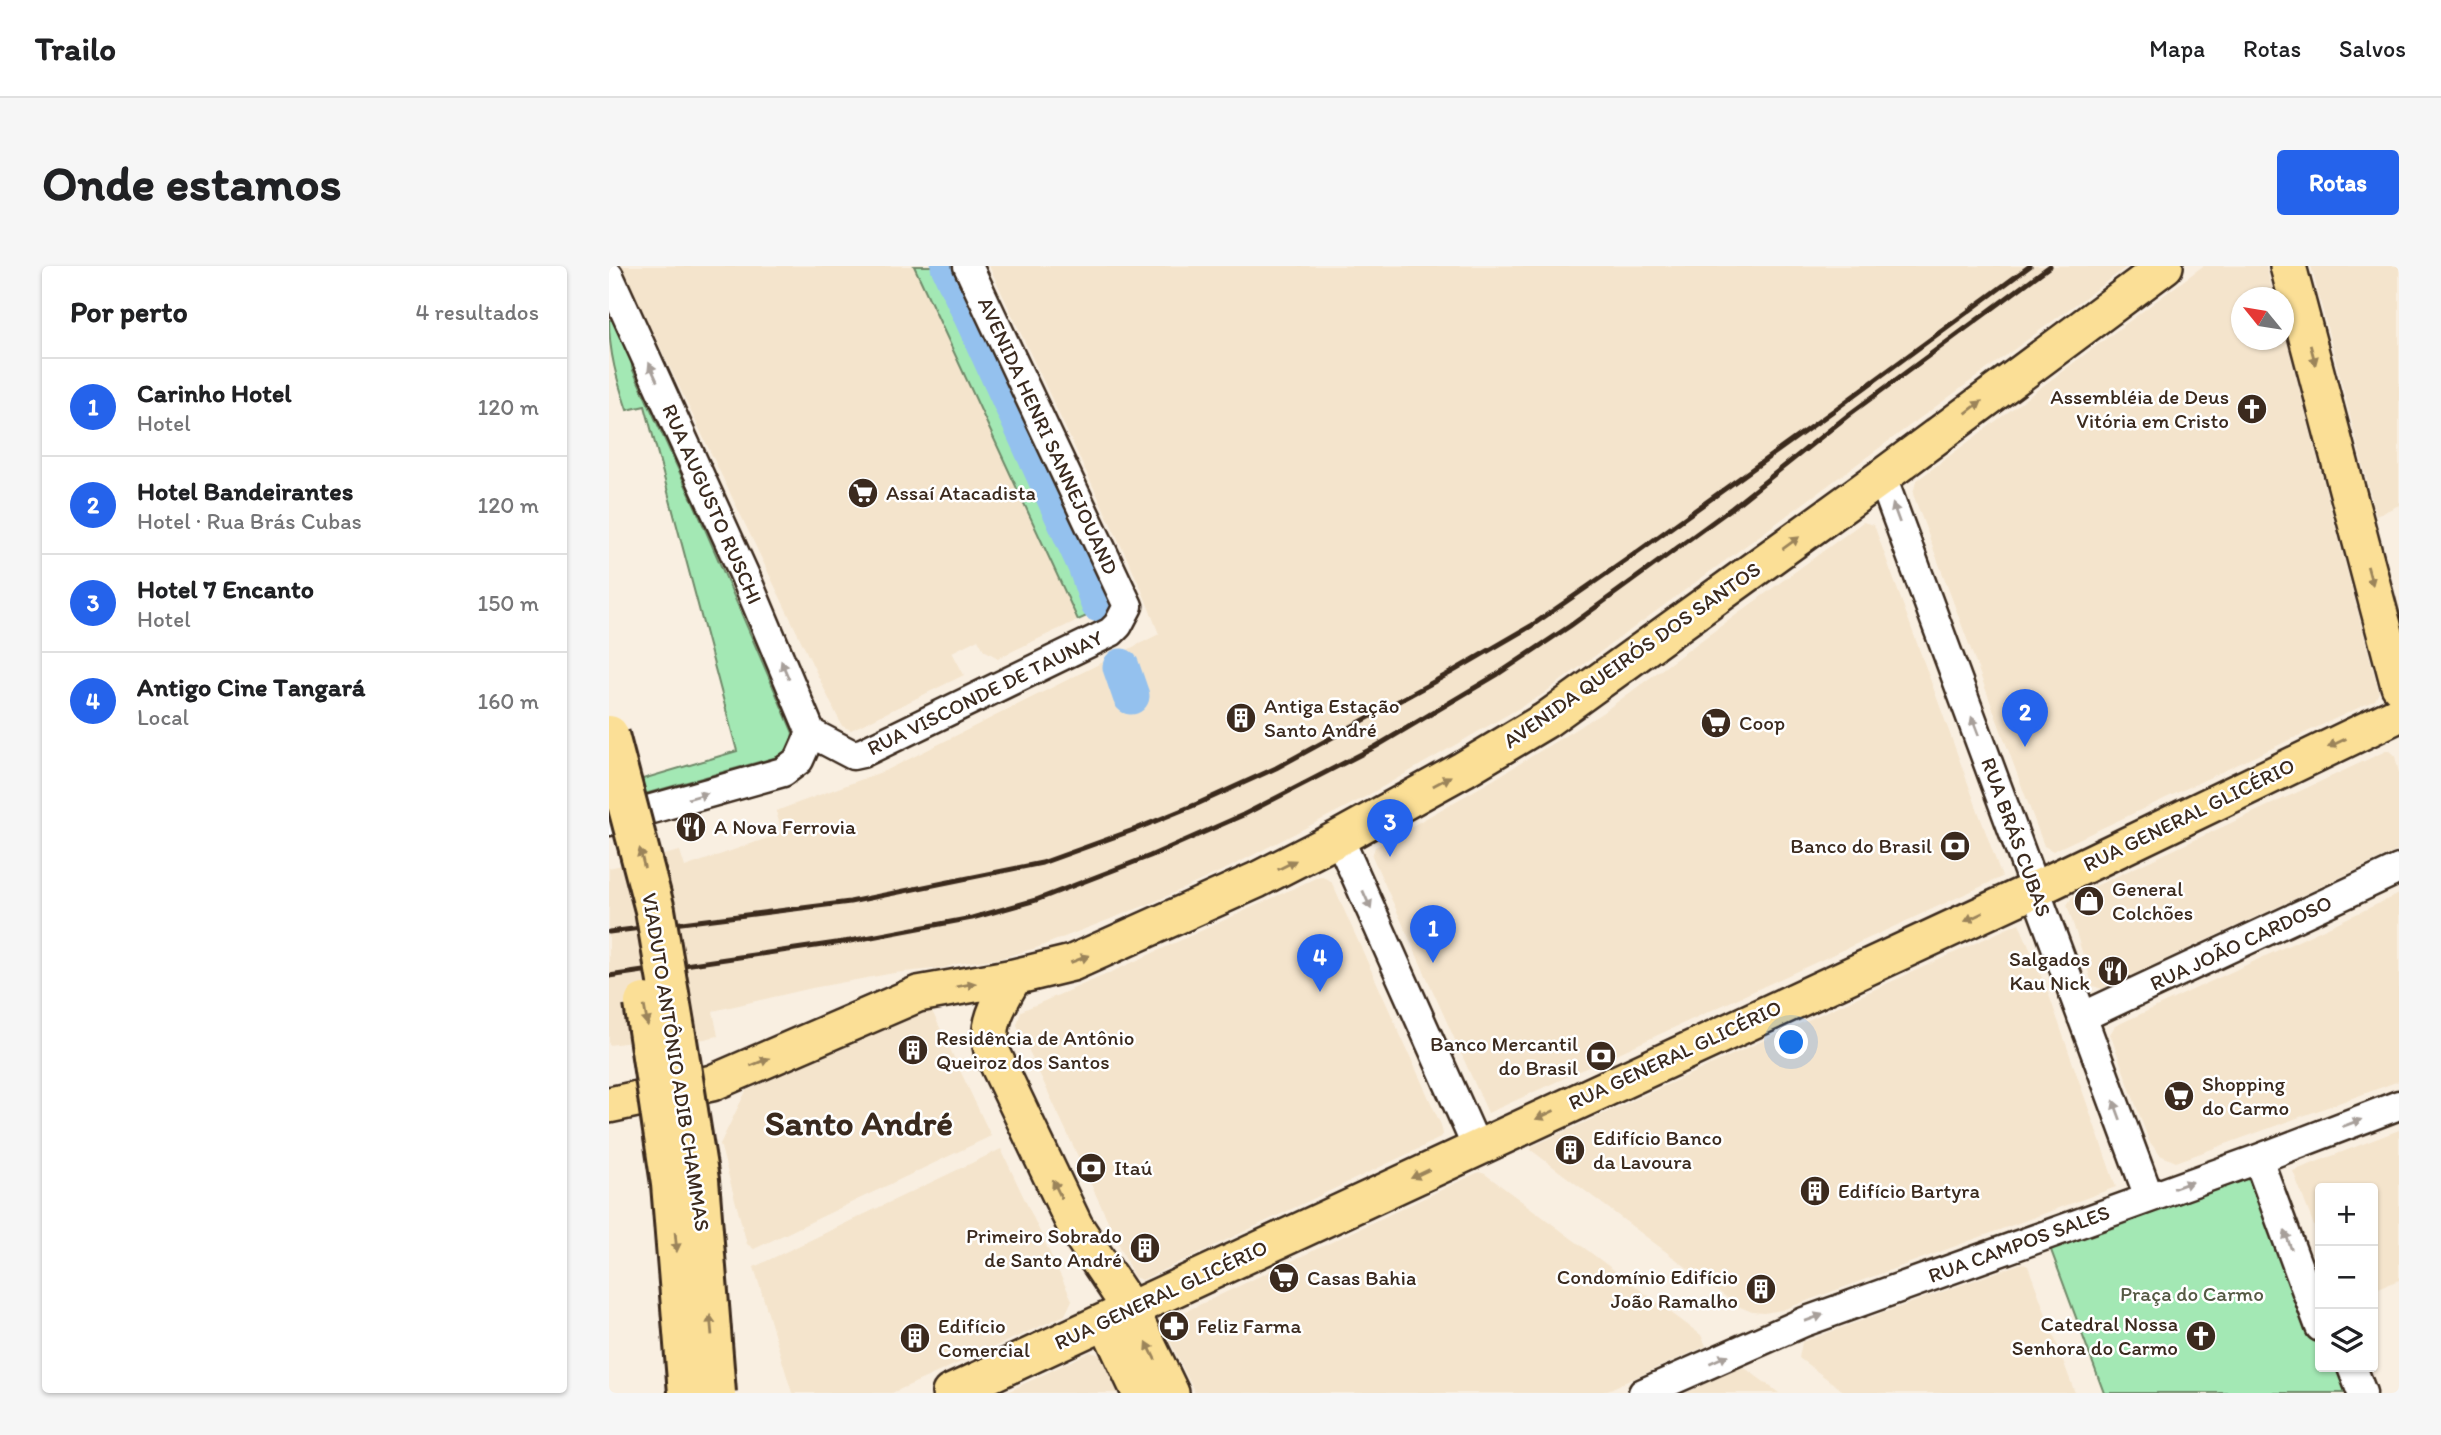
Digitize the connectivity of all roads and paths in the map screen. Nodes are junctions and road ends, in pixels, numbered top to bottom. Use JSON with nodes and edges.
{"nodes":[{"id":1,"x":968,"y":266,"type":"edge"},
{"id":2,"x":2165,"y":266,"type":"edge"},
{"id":3,"x":2288,"y":266,"type":"edge"},
{"id":4,"x":609,"y":276,"type":"edge"},
{"id":5,"x":1882,"y":477,"type":"junction"},
{"id":6,"x":1128,"y":606,"type":"joint"},
{"id":7,"x":2399,"y":686,"type":"edge"},
{"id":8,"x":2399,"y":714,"type":"edge"},
{"id":9,"x":811,"y":733,"type":"junction"},
{"id":10,"x":609,"y":735,"type":"edge"},
{"id":11,"x":609,"y":821,"type":"edge"},
{"id":12,"x":609,"y":829,"type":"edge"},
{"id":13,"x":1339,"y":838,"type":"junction"},
{"id":14,"x":2399,"y":869,"type":"edge"},
{"id":15,"x":2036,"y":889,"type":"junction"},
{"id":16,"x":1014,"y":977,"type":"junction"},
{"id":17,"x":2082,"y":1017,"type":"junction"},
{"id":18,"x":609,"y":1105,"type":"edge"},
{"id":19,"x":2399,"y":1105,"type":"edge"},
{"id":20,"x":1481,"y":1145,"type":"junction"},
{"id":21,"x":2258,"y":1158,"type":"junction"},
{"id":22,"x":2149,"y":1197,"type":"junction"},
{"id":23,"x":2315,"y":1313,"type":"edge"},
{"id":24,"x":1118,"y":1315,"type":"junction"},
{"id":25,"x":2354,"y":1372,"type":"edge"},
{"id":26,"x":688,"y":1393,"type":"edge"},
{"id":27,"x":716,"y":1393,"type":"edge"},
{"id":28,"x":950,"y":1393,"type":"edge"},
{"id":29,"x":1140,"y":1393,"type":"edge"},
{"id":30,"x":1171,"y":1393,"type":"edge"},
{"id":31,"x":1643,"y":1393,"type":"edge"},
{"id":32,"x":2362,"y":1393,"type":"edge"}],
"edges":[{"from":1,"to":6,"type":"street","name":"AVENIDA HENRI SANNEJOUAND"},
{"from":5,"to":2,"type":"main road","name":"AVENIDA QUEIRÓS DOS SANTOS","one_way":true},
{"from":3,"to":7,"type":"main road","one_way":true},
{"from":9,"to":4,"type":"street","name":"RUA AUGUSTO RUSCHI","one_way":true},
{"from":13,"to":5,"type":"main road","name":"AVENIDA QUEIRÓS DOS SANTOS","one_way":true},
{"from":15,"to":5,"type":"street","name":"RUA BRÁS CUBAS","one_way":true},
{"from":6,"to":9,"type":"street","name":"RUA VISCONDE DE TAUNAY"},
{"from":8,"to":15,"type":"main road","name":"RUA GENERAL GLICÉRIO","one_way":true},
{"from":11,"to":9,"type":"street","one_way":true},
{"from":27,"to":10,"type":"highway","name":"VIADUTO ANTÔNIO ADIB CHAMMAS","one_way":true,"bridge":true},
{"from":12,"to":26,"type":"highway","name":"VIADUTO ANTÔNIO ADIB CHAMMAS","one_way":true,"bridge":true},
{"from":16,"to":13,"type":"main road","name":"AVENIDA QUEIRÓS DOS SANTOS","one_way":true},
{"from":13,"to":20,"type":"street","one_way":true},
{"from":14,"to":17,"type":"street","name":"RUA JOÃO CARDOSO"},
{"from":15,"to":17,"type":"street","name":"RUA BRÁS CUBAS"},
{"from":15,"to":20,"type":"main road","name":"RUA GENERAL GLICÉRIO","one_way":true},
{"from":18,"to":16,"type":"main road","name":"AVENIDA QUEIRÓS DOS SANTOS","one_way":true},
{"from":24,"to":16,"type":"main road","one_way":true},
{"from":22,"to":17,"type":"street","name":"RUA BRÁS CUBAS","one_way":true},
{"from":21,"to":19,"type":"street","name":"RUA CAMPOS SALES","one_way":true},
{"from":20,"to":24,"type":"main road","name":"RUA GENERAL GLICÉRIO","one_way":true},
{"from":22,"to":21,"type":"street","name":"RUA CAMPOS SALES","one_way":true},
{"from":23,"to":21,"type":"street","one_way":true},
{"from":31,"to":22,"type":"street","name":"RUA CAMPOS SALES","one_way":true},
{"from":24,"to":28,"type":"main road","name":"RUA GENERAL GLICÉRIO"},
{"from":24,"to":29,"type":"main road"},
{"from":30,"to":24,"type":"main road","one_way":true},
{"from":25,"to":32,"type":"street"}]}
